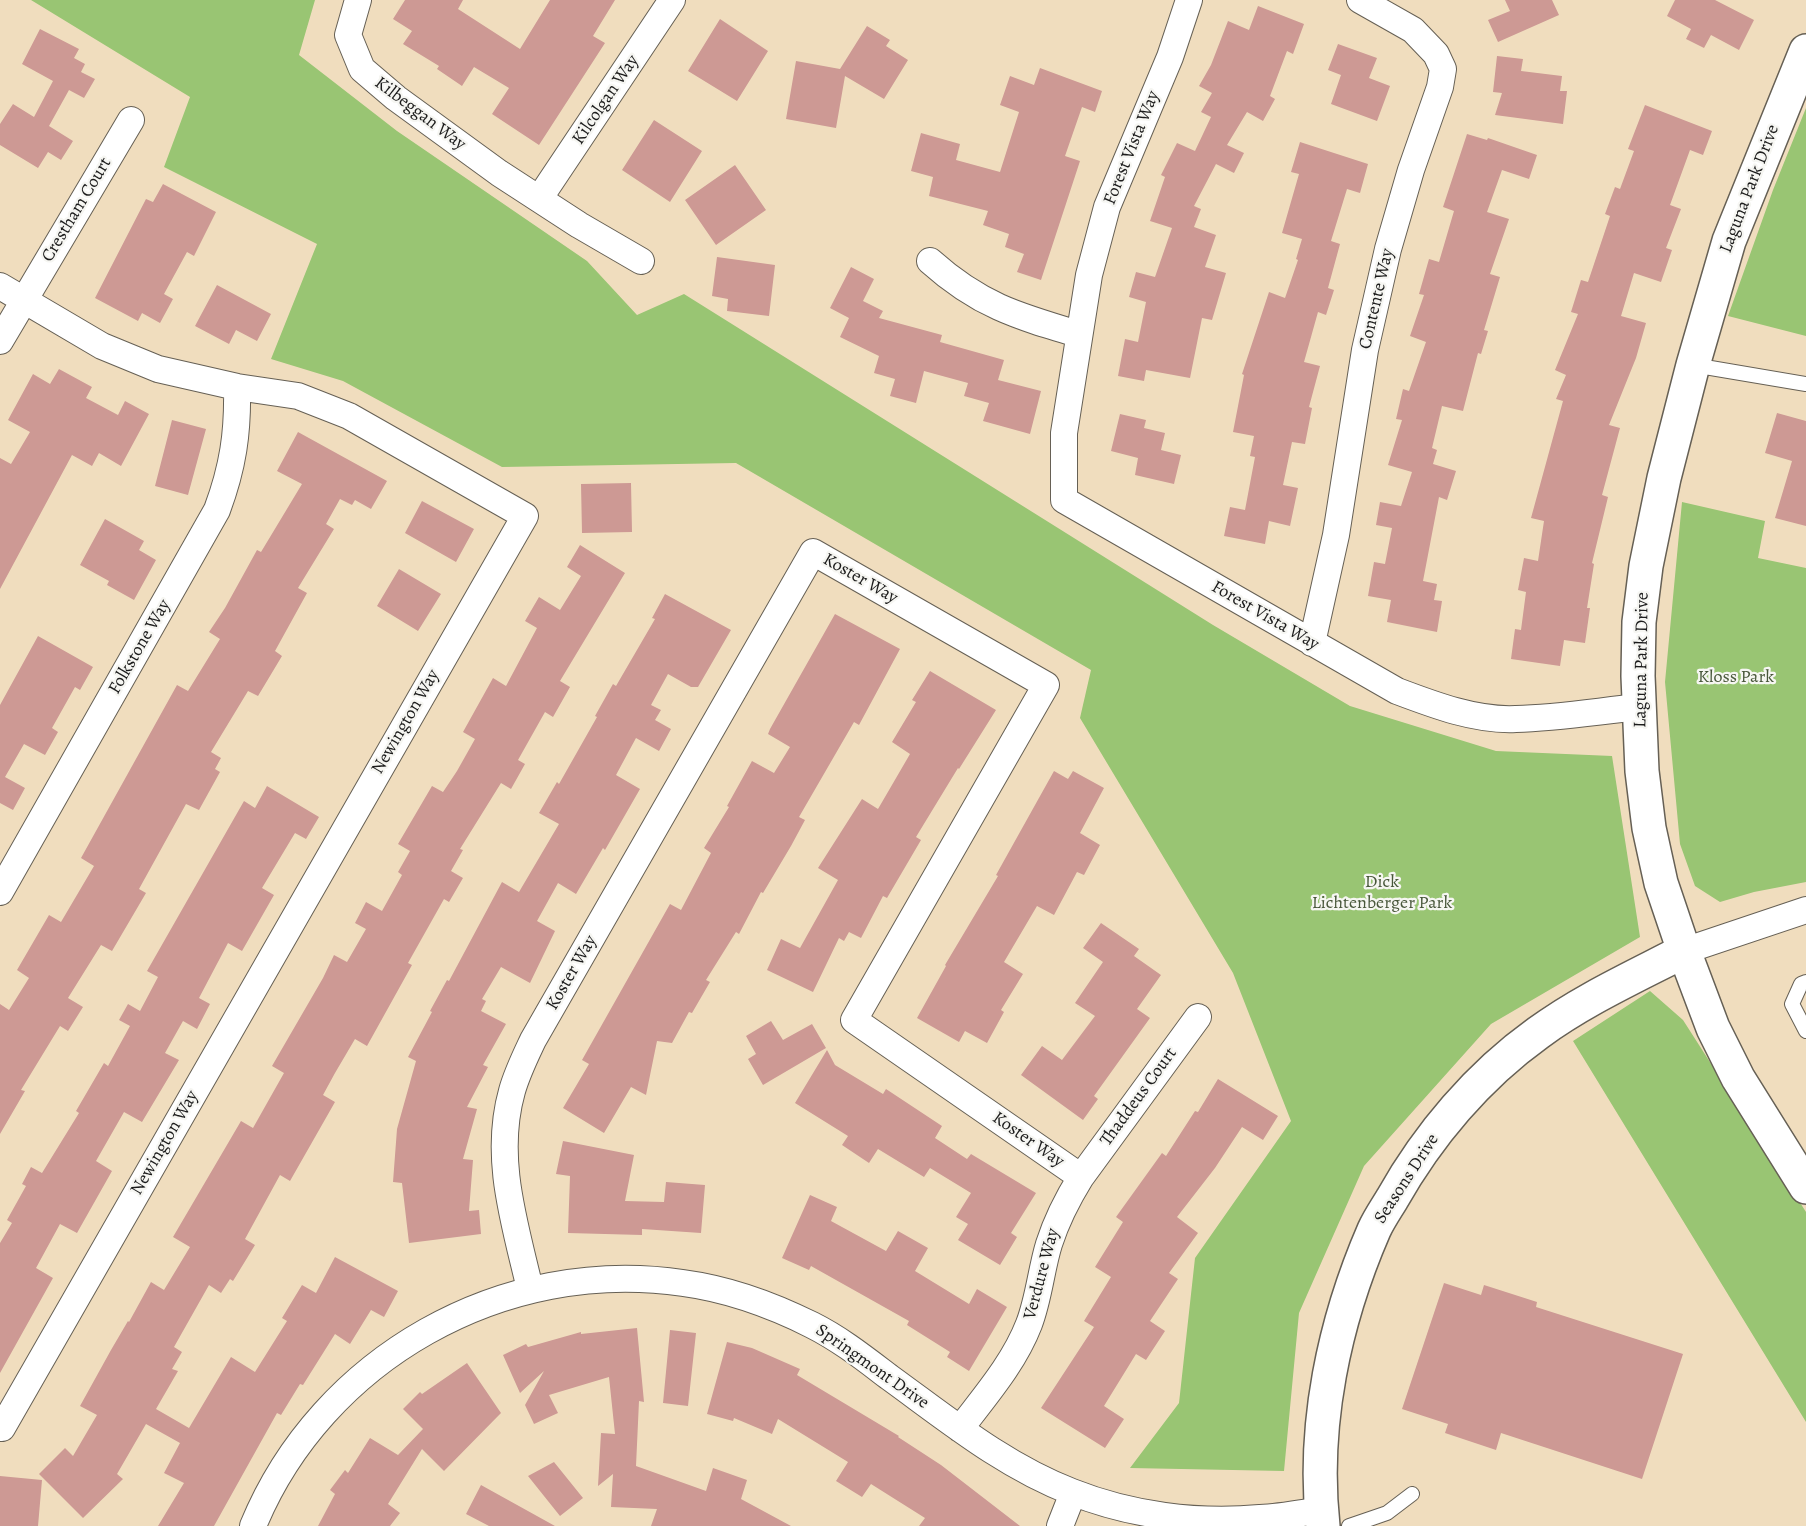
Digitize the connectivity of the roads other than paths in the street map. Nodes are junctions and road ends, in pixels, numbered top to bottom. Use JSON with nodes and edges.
{"nodes":[{"id":1,"x":358,"y":0,"type":"edge"},
{"id":2,"x":672,"y":0,"type":"edge"},
{"id":3,"x":1189,"y":0,"type":"edge"},
{"id":4,"x":1360,"y":0,"type":"edge"},
{"id":5,"x":1806,"y":51,"type":"edge"},
{"id":6,"x":131,"y":120,"type":"dead end"},
{"id":7,"x":539,"y":200,"type":"junction"},
{"id":8,"x":641,"y":261,"type":"dead end"},
{"id":9,"x":930,"y":261,"type":"dead end"},
{"id":10,"x":0,"y":286,"type":"edge"},
{"id":11,"x":24,"y":300,"type":"junction"},
{"id":12,"x":1078,"y":334,"type":"junction"},
{"id":13,"x":0,"y":341,"type":"edge"},
{"id":14,"x":1693,"y":365,"type":"junction"},
{"id":15,"x":1806,"y":384,"type":"edge"},
{"id":16,"x":237,"y":387,"type":"junction"},
{"id":17,"x":1312,"y":643,"type":"junction"},
{"id":18,"x":1640,"y":707,"type":"junction"},
{"id":19,"x":0,"y":892,"type":"edge"},
{"id":20,"x":1806,"y":910,"type":"edge"},
{"id":21,"x":1684,"y":951,"type":"junction"},
{"id":22,"x":1806,"y":982,"type":"edge"},
{"id":23,"x":1198,"y":1017,"type":"dead end"},
{"id":24,"x":1806,"y":1031,"type":"edge"},
{"id":25,"x":1081,"y":1177,"type":"junction"},
{"id":26,"x":1806,"y":1187,"type":"edge"},
{"id":27,"x":530,"y":1289,"type":"junction"},
{"id":28,"x":0,"y":1426,"type":"edge"},
{"id":29,"x":960,"y":1429,"type":"junction"},
{"id":30,"x":1073,"y":1493,"type":"junction"},
{"id":31,"x":1412,"y":1494,"type":"dead end"},
{"id":32,"x":1331,"y":1521,"type":"edge"},
{"id":33,"x":253,"y":1526,"type":"edge"},
{"id":34,"x":1060,"y":1526,"type":"edge"}],
"edges":[{"from":1,"to":7,"type":"street","name":"Kilbeggan Way"},
{"from":2,"to":7,"type":"street","name":"Kilcolgan Way"},
{"from":3,"to":12,"type":"street","name":"Forest Vista Way"},
{"from":4,"to":17,"type":"street","name":"Contente Way"},
{"from":5,"to":14,"type":"street","name":"Laguna Park Drive"},
{"from":6,"to":11,"type":"street","name":"Crestham Court"},
{"from":7,"to":8,"type":"street","name":"Kilbeggan Way"},
{"from":9,"to":12,"type":"street"},
{"from":10,"to":11,"type":"street","name":"Newington Way"},
{"from":11,"to":13,"type":"street","name":"Crestham Court"},
{"from":11,"to":16,"type":"street","name":"Newington Way"},
{"from":12,"to":17,"type":"street","name":"Forest Vista Way"},
{"from":14,"to":15,"type":"lane"},
{"from":14,"to":18,"type":"street","name":"Laguna Park Drive"},
{"from":16,"to":19,"type":"street","name":"Folkstone Way"},
{"from":16,"to":28,"type":"street","name":"Newington Way"},
{"from":17,"to":18,"type":"street","name":"Forest Vista Way"},
{"from":18,"to":21,"type":"street","name":"Laguna Park Drive"},
{"from":20,"to":21,"type":"street"},
{"from":21,"to":26,"type":"street","name":"Laguna Park Drive"},
{"from":21,"to":32,"type":"street","name":"Seasons Drive"},
{"from":22,"to":24,"type":"lane"},
{"from":23,"to":25,"type":"street","name":"Thaddeus Court"},
{"from":25,"to":27,"type":"street","name":"Koster Way"},
{"from":25,"to":29,"type":"street","name":"Verdure Way"},
{"from":27,"to":29,"type":"street","name":"Springmont Drive"},
{"from":27,"to":33,"type":"street","name":"Springmont Drive"},
{"from":29,"to":30,"type":"street","name":"Springmont Drive"},
{"from":30,"to":32,"type":"street","name":"Springmont Drive"},
{"from":30,"to":34,"type":"street"},
{"from":31,"to":32,"type":"lane"}]}
